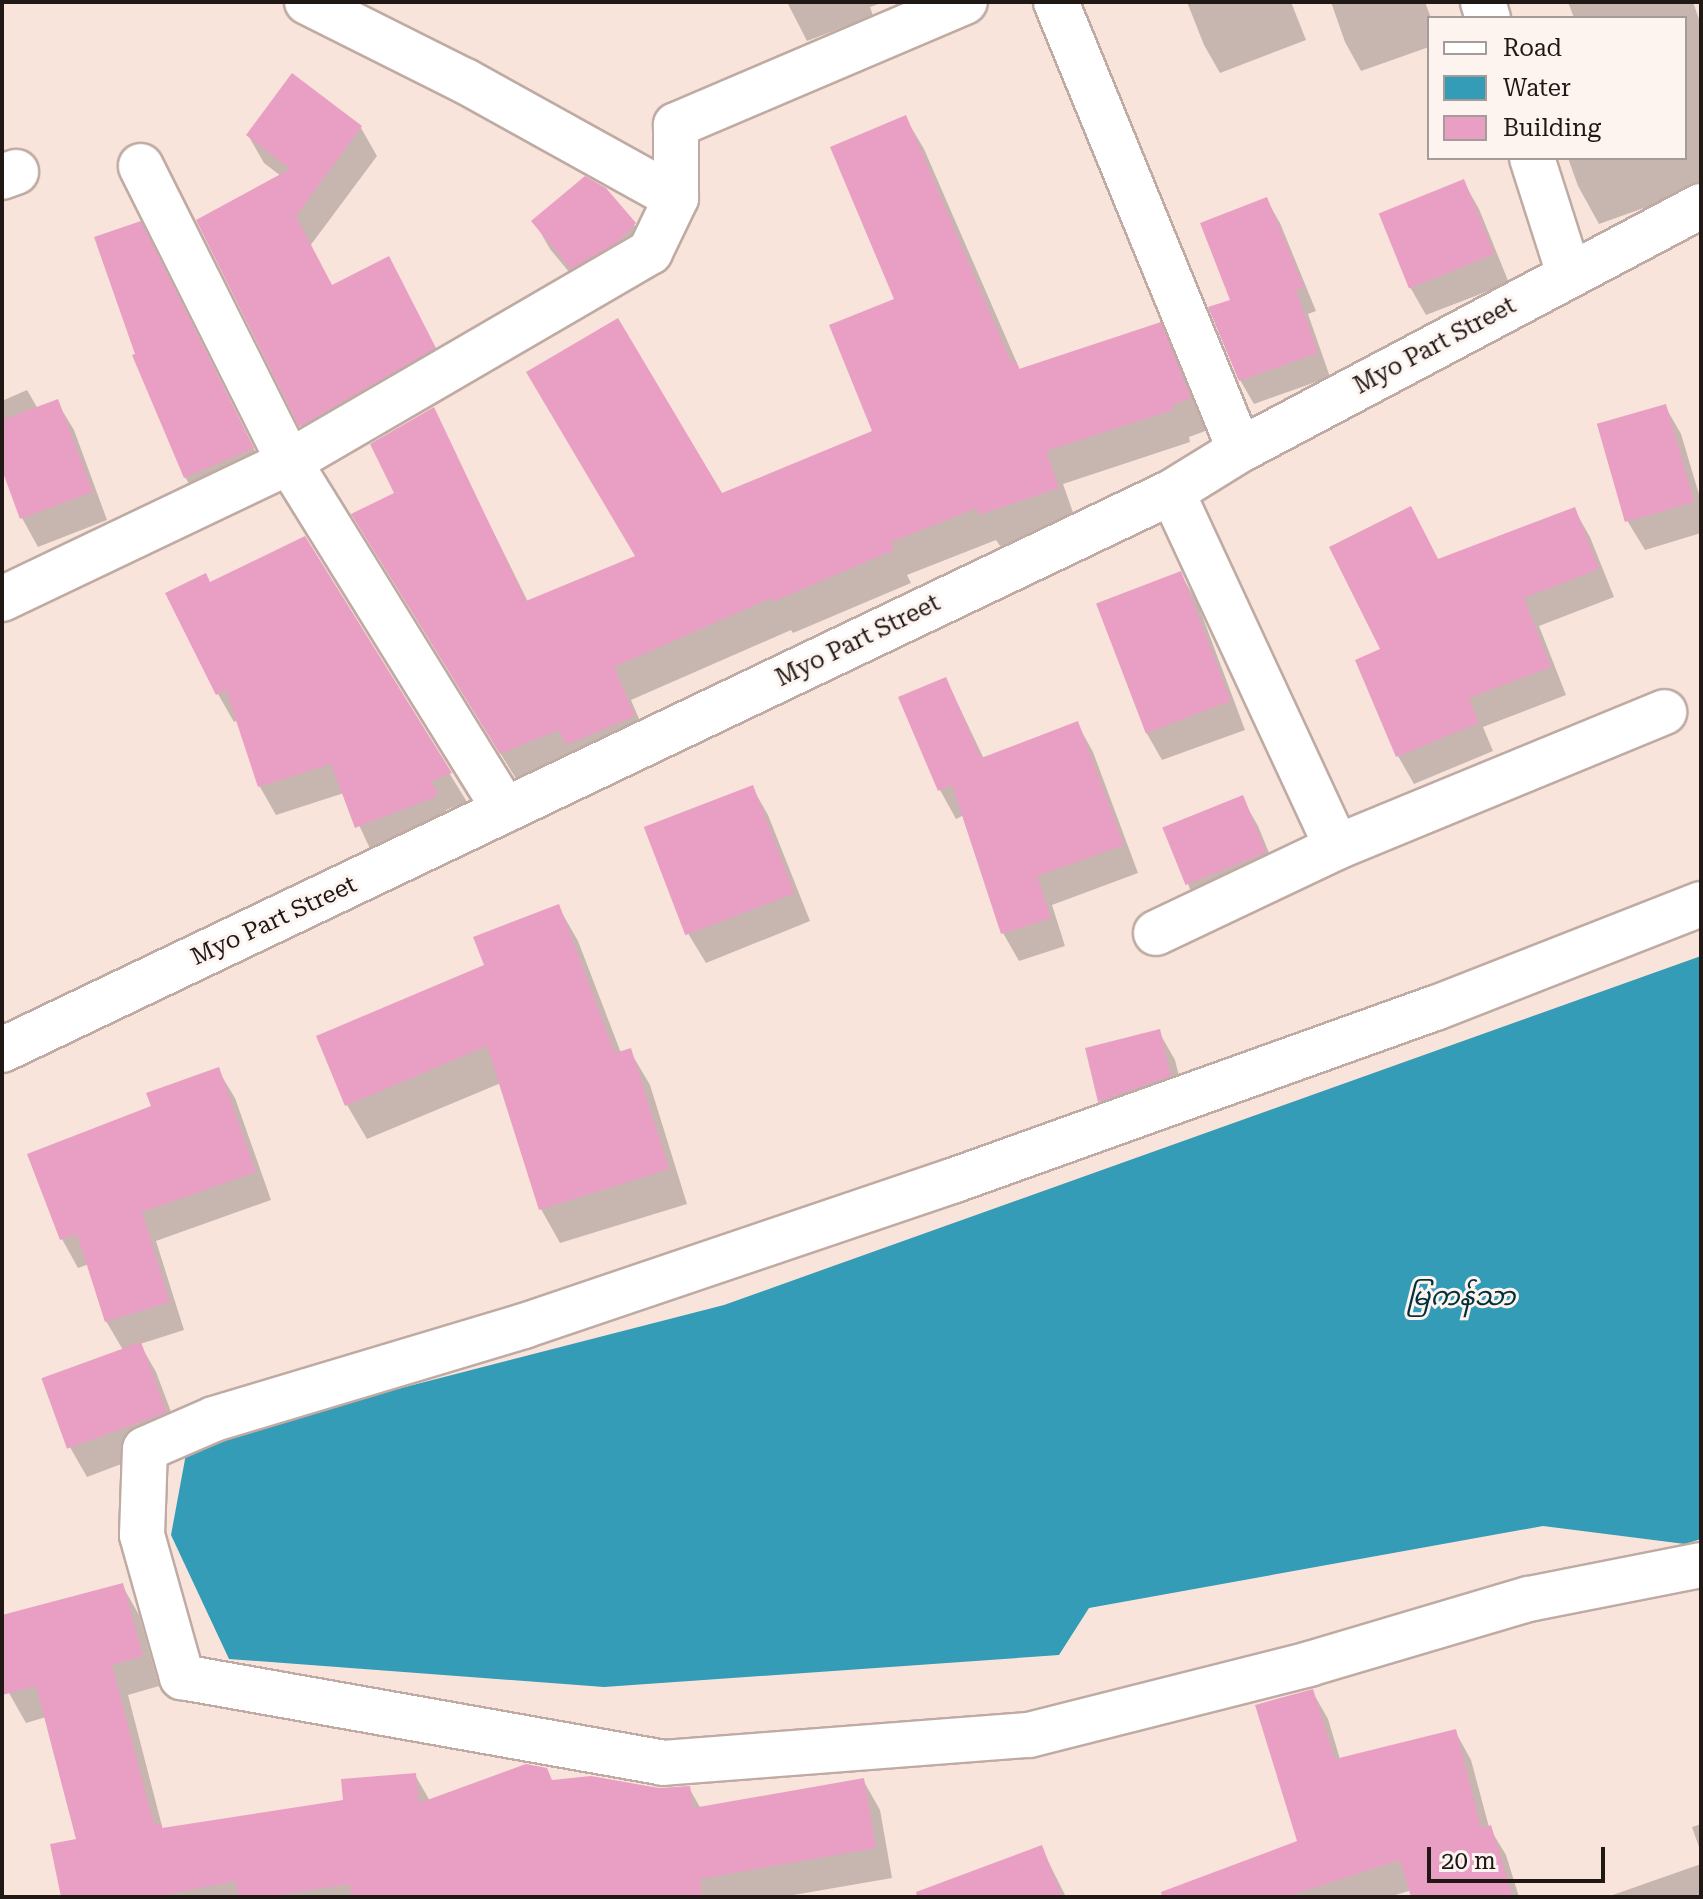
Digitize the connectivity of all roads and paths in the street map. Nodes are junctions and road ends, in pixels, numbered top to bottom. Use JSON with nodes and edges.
{"nodes":[{"id":1,"x":307,"y":2,"type":"edge"},
{"id":2,"x":965,"y":2,"type":"edge"},
{"id":3,"x":1056,"y":2,"type":"edge"},
{"id":4,"x":1533,"y":160,"type":"edge"},
{"id":5,"x":141,"y":166,"type":"dead end"},
{"id":6,"x":676,"y":198,"type":"junction"},
{"id":7,"x":1701,"y":206,"type":"edge"},
{"id":8,"x":1569,"y":274,"type":"junction"},
{"id":9,"x":1240,"y":450,"type":"junction"},
{"id":10,"x":289,"y":462,"type":"junction"},
{"id":11,"x":1172,"y":492,"type":"junction"},
{"id":12,"x":2,"y":599,"type":"edge"},
{"id":13,"x":1664,"y":712,"type":"dead end"},
{"id":14,"x":505,"y":810,"type":"junction"},
{"id":15,"x":1337,"y":847,"type":"junction"},
{"id":16,"x":1701,"y":904,"type":"edge"},
{"id":17,"x":1156,"y":933,"type":"dead end"},
{"id":18,"x":2,"y":1050,"type":"edge"},
{"id":19,"x":1701,"y":1565,"type":"edge"}],
"edges":[{"from":1,"to":6,"type":"street"},
{"from":2,"to":6,"type":"street"},
{"from":3,"to":9,"type":"street"},
{"from":4,"to":8,"type":"street"},
{"from":5,"to":10,"type":"street"},
{"from":6,"to":10,"type":"street"},
{"from":7,"to":8,"type":"street","name":"Myo Part Street"},
{"from":8,"to":9,"type":"street","name":"Myo Part Street"},
{"from":9,"to":11,"type":"street","name":"Myo Part Street"},
{"from":10,"to":12,"type":"street"},
{"from":10,"to":14,"type":"street"},
{"from":11,"to":14,"type":"street","name":"Myo Part Street"},
{"from":11,"to":15,"type":"street"},
{"from":13,"to":15,"type":"street"},
{"from":14,"to":18,"type":"street","name":"Myo Part Street"},
{"from":15,"to":17,"type":"street"},
{"from":16,"to":19,"type":"street"}]}
